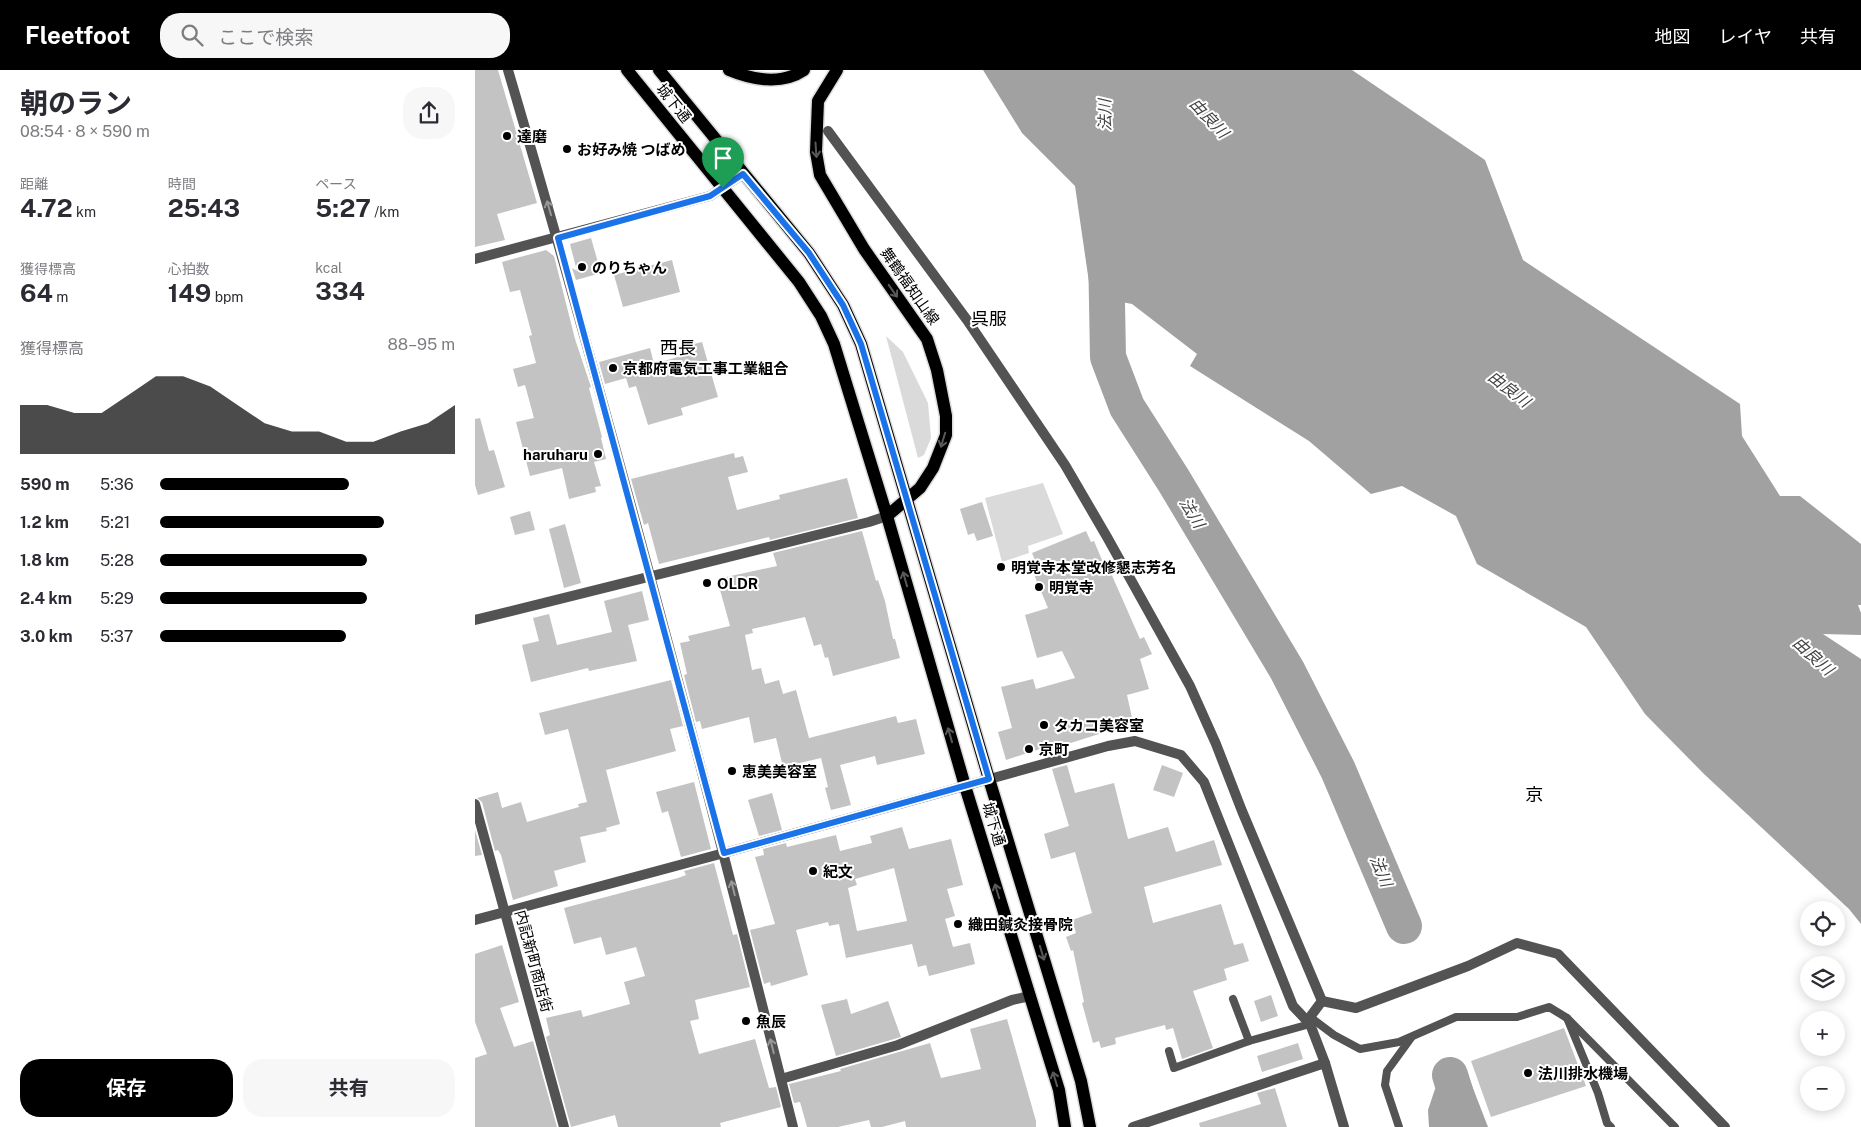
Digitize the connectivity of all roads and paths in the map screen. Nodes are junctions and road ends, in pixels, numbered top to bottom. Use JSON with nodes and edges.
{"nodes":[{"id":1,"x":509,"y":70,"type":"edge"},
{"id":2,"x":627,"y":70,"type":"edge"},
{"id":3,"x":659,"y":70,"type":"edge"},
{"id":4,"x":729,"y":70,"type":"edge"},
{"id":5,"x":837,"y":70,"type":"edge"},
{"id":6,"x":801,"y":72,"type":"edge"},
{"id":7,"x":749,"y":74,"type":"edge"},
{"id":8,"x":828,"y":131,"type":"dead end"},
{"id":9,"x":743,"y":174,"type":"junction"},
{"id":10,"x":723,"y":188,"type":"junction"},
{"id":11,"x":558,"y":238,"type":"junction"},
{"id":12,"x":475,"y":259,"type":"edge"},
{"id":13,"x":907,"y":498,"type":"junction"},
{"id":14,"x":887,"y":516,"type":"junction"},
{"id":15,"x":650,"y":578,"type":"junction"},
{"id":16,"x":475,"y":620,"type":"edge"},
{"id":17,"x":989,"y":779,"type":"junction"},
{"id":18,"x":965,"y":786,"type":"junction"},
{"id":19,"x":475,"y":804,"type":"edge"},
{"id":20,"x":724,"y":853,"type":"junction"},
{"id":21,"x":505,"y":911,"type":"junction"},
{"id":22,"x":475,"y":920,"type":"edge"},
{"id":23,"x":1030,"y":996,"type":"junction"},
{"id":24,"x":1233,"y":999,"type":"dead end"},
{"id":25,"x":1322,"y":1001,"type":"junction"},
{"id":26,"x":1567,"y":1018,"type":"junction"},
{"id":27,"x":1310,"y":1020,"type":"junction"},
{"id":28,"x":1414,"y":1035,"type":"junction"},
{"id":29,"x":1249,"y":1041,"type":"junction"},
{"id":30,"x":1169,"y":1051,"type":"dead end"},
{"id":31,"x":1325,"y":1063,"type":"junction"},
{"id":32,"x":781,"y":1079,"type":"junction"},
{"id":33,"x":564,"y":1127,"type":"edge"},
{"id":34,"x":793,"y":1127,"type":"edge"},
{"id":35,"x":1065,"y":1127,"type":"edge"},
{"id":36,"x":1090,"y":1127,"type":"edge"},
{"id":37,"x":1133,"y":1127,"type":"edge"},
{"id":38,"x":1344,"y":1127,"type":"edge"},
{"id":39,"x":1399,"y":1127,"type":"edge"},
{"id":40,"x":1611,"y":1127,"type":"edge"},
{"id":41,"x":1675,"y":1127,"type":"edge"},
{"id":42,"x":1725,"y":1127,"type":"edge"}],
"edges":[{"from":11,"to":1,"type":"street","one_way":true},
{"from":2,"to":10,"type":"main road","name":"城下通"},
{"from":3,"to":9,"type":"main road","name":"城下通"},
{"from":4,"to":7,"type":"main road"},
{"from":5,"to":13,"type":"main road","name":"舞鶴福知山線","one_way":true},
{"from":6,"to":7,"type":"main road"},
{"from":8,"to":25,"type":"street"},
{"from":9,"to":10,"type":"street"},
{"from":9,"to":13,"type":"main road","name":"城下通"},
{"from":10,"to":11,"type":"street"},
{"from":10,"to":14,"type":"main road","name":"城下通"},
{"from":11,"to":12,"type":"street"},
{"from":11,"to":15,"type":"street"},
{"from":13,"to":14,"type":"main road","name":"舞鶴福知山線"},
{"from":13,"to":17,"type":"main road","name":"城下通"},
{"from":14,"to":15,"type":"street"},
{"from":18,"to":14,"type":"main road","name":"城下通","one_way":true},
{"from":15,"to":16,"type":"street"},
{"from":15,"to":20,"type":"street"},
{"from":17,"to":18,"type":"street"},
{"from":17,"to":27,"type":"street"},
{"from":17,"to":36,"type":"main road","name":"城下通","one_way":true},
{"from":18,"to":20,"type":"street"},
{"from":23,"to":18,"type":"main road","name":"城下通","one_way":true},
{"from":19,"to":21,"type":"street","name":"内記新町商店街"},
{"from":20,"to":21,"type":"street"},
{"from":32,"to":20,"type":"street","one_way":true},
{"from":21,"to":22,"type":"street"},
{"from":21,"to":33,"type":"street","name":"内記新町商店街"},
{"from":23,"to":32,"type":"street"},
{"from":35,"to":23,"type":"main road","name":"城下通","one_way":true},
{"from":24,"to":29,"type":"lane"},
{"from":25,"to":27,"type":"street"},
{"from":25,"to":42,"type":"street"},
{"from":26,"to":28,"type":"lane"},
{"from":26,"to":40,"type":"lane"},
{"from":26,"to":41,"type":"lane"},
{"from":27,"to":28,"type":"lane"},
{"from":27,"to":29,"type":"lane"},
{"from":27,"to":31,"type":"street"},
{"from":28,"to":39,"type":"lane"},
{"from":29,"to":30,"type":"lane"},
{"from":31,"to":37,"type":"street"},
{"from":31,"to":38,"type":"street"},
{"from":32,"to":34,"type":"street"}]}
